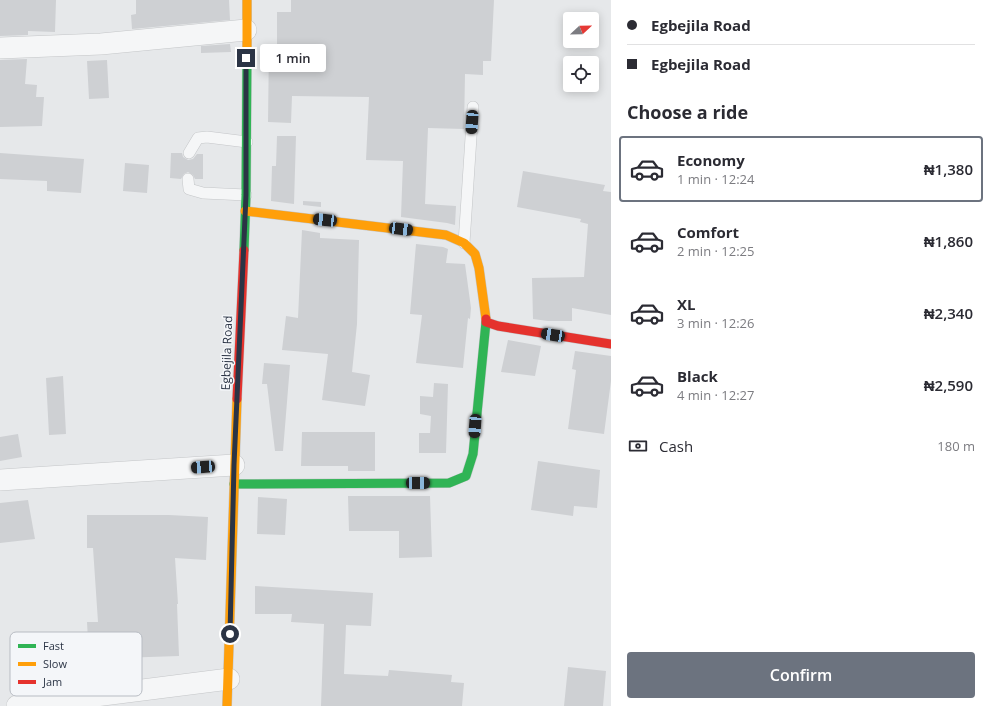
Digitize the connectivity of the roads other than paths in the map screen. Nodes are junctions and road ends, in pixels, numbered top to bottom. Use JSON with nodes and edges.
{"nodes":[{"id":1,"x":247,"y":0,"type":"edge"},
{"id":2,"x":246,"y":30,"type":"junction"},
{"id":3,"x":0,"y":48,"type":"edge"},
{"id":4,"x":473,"y":107,"type":"dead end"},
{"id":5,"x":247,"y":142,"type":"junction"},
{"id":6,"x":189,"y":153,"type":"dead end"},
{"id":7,"x":188,"y":179,"type":"dead end"},
{"id":8,"x":246,"y":195,"type":"junction"},
{"id":9,"x":245,"y":211,"type":"junction"},
{"id":10,"x":464,"y":243,"type":"junction"},
{"id":11,"x":486,"y":322,"type":"junction"},
{"id":12,"x":611,"y":344,"type":"edge"},
{"id":13,"x":234,"y":474,"type":"junction"},
{"id":14,"x":0,"y":480,"type":"edge"},
{"id":15,"x":229,"y":679,"type":"junction"},
{"id":16,"x":142,"y":690,"type":"edge"},
{"id":17,"x":96,"y":696,"type":"edge"},
{"id":18,"x":17,"y":706,"type":"edge"},
{"id":19,"x":227,"y":706,"type":"edge"}],
"edges":[{"from":1,"to":2,"type":"street","name":"Egbejila Road"},
{"from":2,"to":3,"type":"street"},
{"from":2,"to":5,"type":"street","name":"Egbejila Road"},
{"from":4,"to":10,"type":"lane"},
{"from":5,"to":6,"type":"lane"},
{"from":5,"to":8,"type":"street","name":"Egbejila Road"},
{"from":7,"to":8,"type":"lane"},
{"from":8,"to":9,"type":"street","name":"Egbejila Road"},
{"from":9,"to":10,"type":"street"},
{"from":9,"to":13,"type":"street","name":"Egbejila Road"},
{"from":10,"to":11,"type":"street"},
{"from":11,"to":12,"type":"street"},
{"from":11,"to":13,"type":"street"},
{"from":13,"to":14,"type":"street"},
{"from":13,"to":15,"type":"street","name":"Egbejila Road"},
{"from":15,"to":16,"type":"street"},
{"from":15,"to":19,"type":"street","name":"Egbejila Road"},
{"from":17,"to":18,"type":"street"}]}
